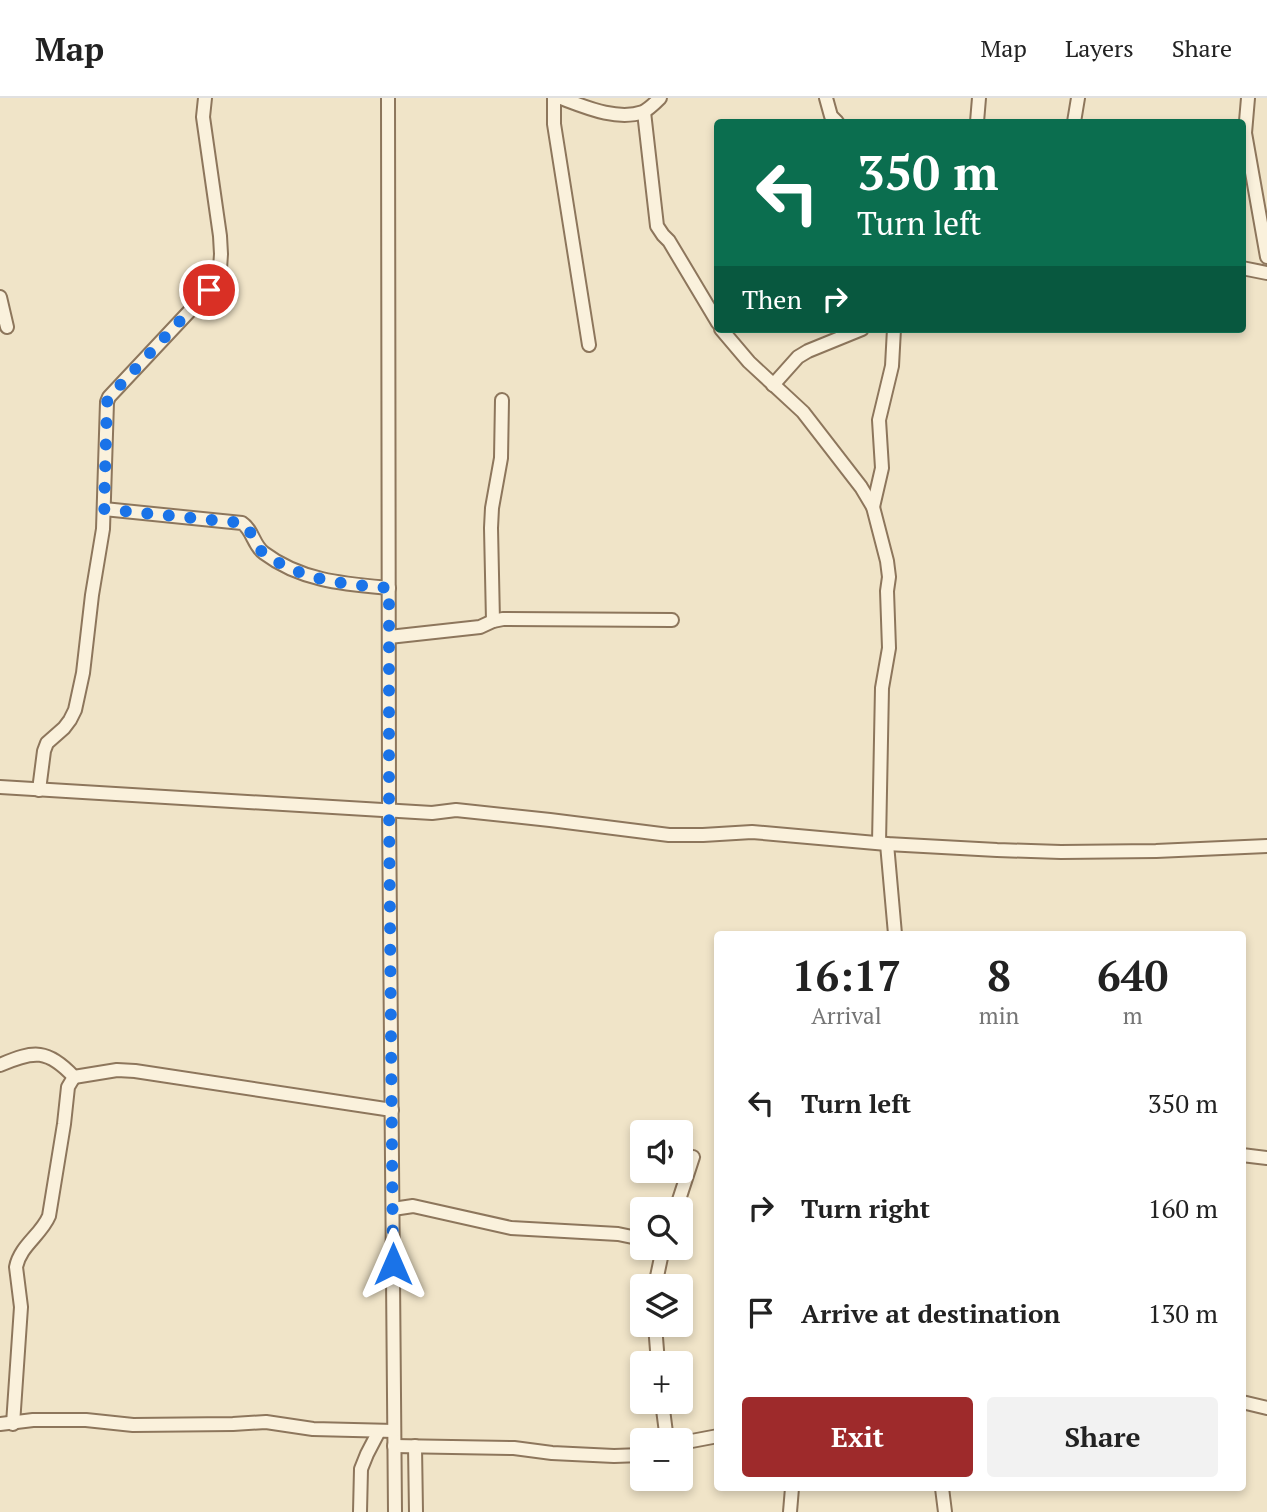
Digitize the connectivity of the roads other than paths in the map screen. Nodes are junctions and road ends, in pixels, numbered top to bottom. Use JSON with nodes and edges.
{"nodes":[{"id":1,"x":205,"y":98,"type":"edge"},
{"id":2,"x":388,"y":98,"type":"edge"},
{"id":3,"x":554,"y":98,"type":"edge"},
{"id":4,"x":561,"y":98,"type":"edge"},
{"id":5,"x":660,"y":98,"type":"edge"},
{"id":6,"x":826,"y":98,"type":"edge"},
{"id":7,"x":979,"y":98,"type":"edge"},
{"id":8,"x":1078,"y":98,"type":"edge"},
{"id":9,"x":1248,"y":98,"type":"edge"},
{"id":10,"x":644,"y":112,"type":"junction"},
{"id":11,"x":834,"y":119,"type":"edge"},
{"id":12,"x":977,"y":119,"type":"edge"},
{"id":13,"x":1074,"y":119,"type":"edge"},
{"id":14,"x":1246,"y":121,"type":"edge"},
{"id":15,"x":1246,"y":139,"type":"edge"},
{"id":16,"x":1267,"y":257,"type":"edge"},
{"id":17,"x":1246,"y":269,"type":"edge"},
{"id":18,"x":1267,"y":273,"type":"edge"},
{"id":19,"x":0,"y":297,"type":"edge"},
{"id":20,"x":714,"y":316,"type":"edge"},
{"id":21,"x":7,"y":327,"type":"dead end"},
{"id":22,"x":724,"y":333,"type":"edge"},
{"id":23,"x":852,"y":333,"type":"edge"},
{"id":24,"x":894,"y":333,"type":"edge"},
{"id":25,"x":589,"y":345,"type":"dead end"},
{"id":26,"x":773,"y":385,"type":"junction"},
{"id":27,"x":502,"y":400,"type":"dead end"},
{"id":28,"x":873,"y":507,"type":"junction"},
{"id":29,"x":104,"y":509,"type":"junction"},
{"id":30,"x":389,"y":588,"type":"junction"},
{"id":31,"x":672,"y":620,"type":"dead end"},
{"id":32,"x":493,"y":621,"type":"junction"},
{"id":33,"x":389,"y":637,"type":"junction"},
{"id":34,"x":0,"y":787,"type":"edge"},
{"id":35,"x":39,"y":790,"type":"junction"},
{"id":36,"x":389,"y":809,"type":"junction"},
{"id":37,"x":883,"y":843,"type":"junction"},
{"id":38,"x":1267,"y":846,"type":"edge"},
{"id":39,"x":895,"y":931,"type":"edge"},
{"id":40,"x":0,"y":1065,"type":"edge"},
{"id":41,"x":74,"y":1077,"type":"junction"},
{"id":42,"x":392,"y":1110,"type":"junction"},
{"id":43,"x":1246,"y":1156,"type":"edge"},
{"id":44,"x":1267,"y":1158,"type":"edge"},
{"id":45,"x":393,"y":1209,"type":"junction"},
{"id":46,"x":630,"y":1236,"type":"edge"},
{"id":47,"x":1246,"y":1403,"type":"edge"},
{"id":48,"x":1267,"y":1408,"type":"edge"},
{"id":49,"x":7,"y":1424,"type":"edge"},
{"id":50,"x":0,"y":1431,"type":"edge"},
{"id":51,"x":379,"y":1431,"type":"junction"},
{"id":52,"x":394,"y":1431,"type":"junction"},
{"id":53,"x":714,"y":1437,"type":"edge"},
{"id":54,"x":693,"y":1441,"type":"edge"},
{"id":55,"x":394,"y":1446,"type":"junction"},
{"id":56,"x":415,"y":1446,"type":"junction"},
{"id":57,"x":630,"y":1455,"type":"edge"},
{"id":58,"x":792,"y":1491,"type":"edge"},
{"id":59,"x":942,"y":1491,"type":"edge"},
{"id":60,"x":360,"y":1512,"type":"edge"},
{"id":61,"x":394,"y":1512,"type":"edge"},
{"id":62,"x":416,"y":1512,"type":"edge"},
{"id":63,"x":790,"y":1512,"type":"edge"},
{"id":64,"x":944,"y":1512,"type":"edge"}],
"edges":[{"from":1,"to":29,"type":"street"},
{"from":2,"to":30,"type":"street"},
{"from":3,"to":25,"type":"street"},
{"from":4,"to":10,"type":"street"},
{"from":5,"to":10,"type":"street"},
{"from":6,"to":11,"type":"street"},
{"from":7,"to":12,"type":"street"},
{"from":8,"to":13,"type":"street"},
{"from":9,"to":14,"type":"street"},
{"from":10,"to":20,"type":"street"},
{"from":15,"to":16,"type":"street"},
{"from":17,"to":18,"type":"street"},
{"from":19,"to":21,"type":"street"},
{"from":22,"to":26,"type":"street"},
{"from":23,"to":26,"type":"street"},
{"from":24,"to":28,"type":"street"},
{"from":26,"to":28,"type":"street"},
{"from":27,"to":32,"type":"street"},
{"from":28,"to":37,"type":"street"},
{"from":29,"to":30,"type":"street"},
{"from":29,"to":35,"type":"street"},
{"from":30,"to":33,"type":"street"},
{"from":31,"to":32,"type":"street"},
{"from":32,"to":33,"type":"street"},
{"from":33,"to":36,"type":"street"},
{"from":34,"to":35,"type":"street"},
{"from":35,"to":36,"type":"street"},
{"from":36,"to":37,"type":"street"},
{"from":36,"to":42,"type":"street"},
{"from":37,"to":38,"type":"street"},
{"from":37,"to":39,"type":"street"},
{"from":40,"to":41,"type":"street"},
{"from":41,"to":42,"type":"street"},
{"from":41,"to":49,"type":"street"},
{"from":42,"to":45,"type":"street"},
{"from":43,"to":44,"type":"street"},
{"from":45,"to":46,"type":"street"},
{"from":45,"to":52,"type":"street"},
{"from":47,"to":48,"type":"street"},
{"from":49,"to":50,"type":"street"},
{"from":49,"to":51,"type":"street"},
{"from":51,"to":52,"type":"street"},
{"from":51,"to":60,"type":"street"},
{"from":52,"to":55,"type":"street"},
{"from":53,"to":54,"type":"street"},
{"from":55,"to":56,"type":"street"},
{"from":55,"to":61,"type":"street"},
{"from":56,"to":57,"type":"street"},
{"from":56,"to":62,"type":"street"},
{"from":58,"to":63,"type":"street"},
{"from":59,"to":64,"type":"street"}]}
